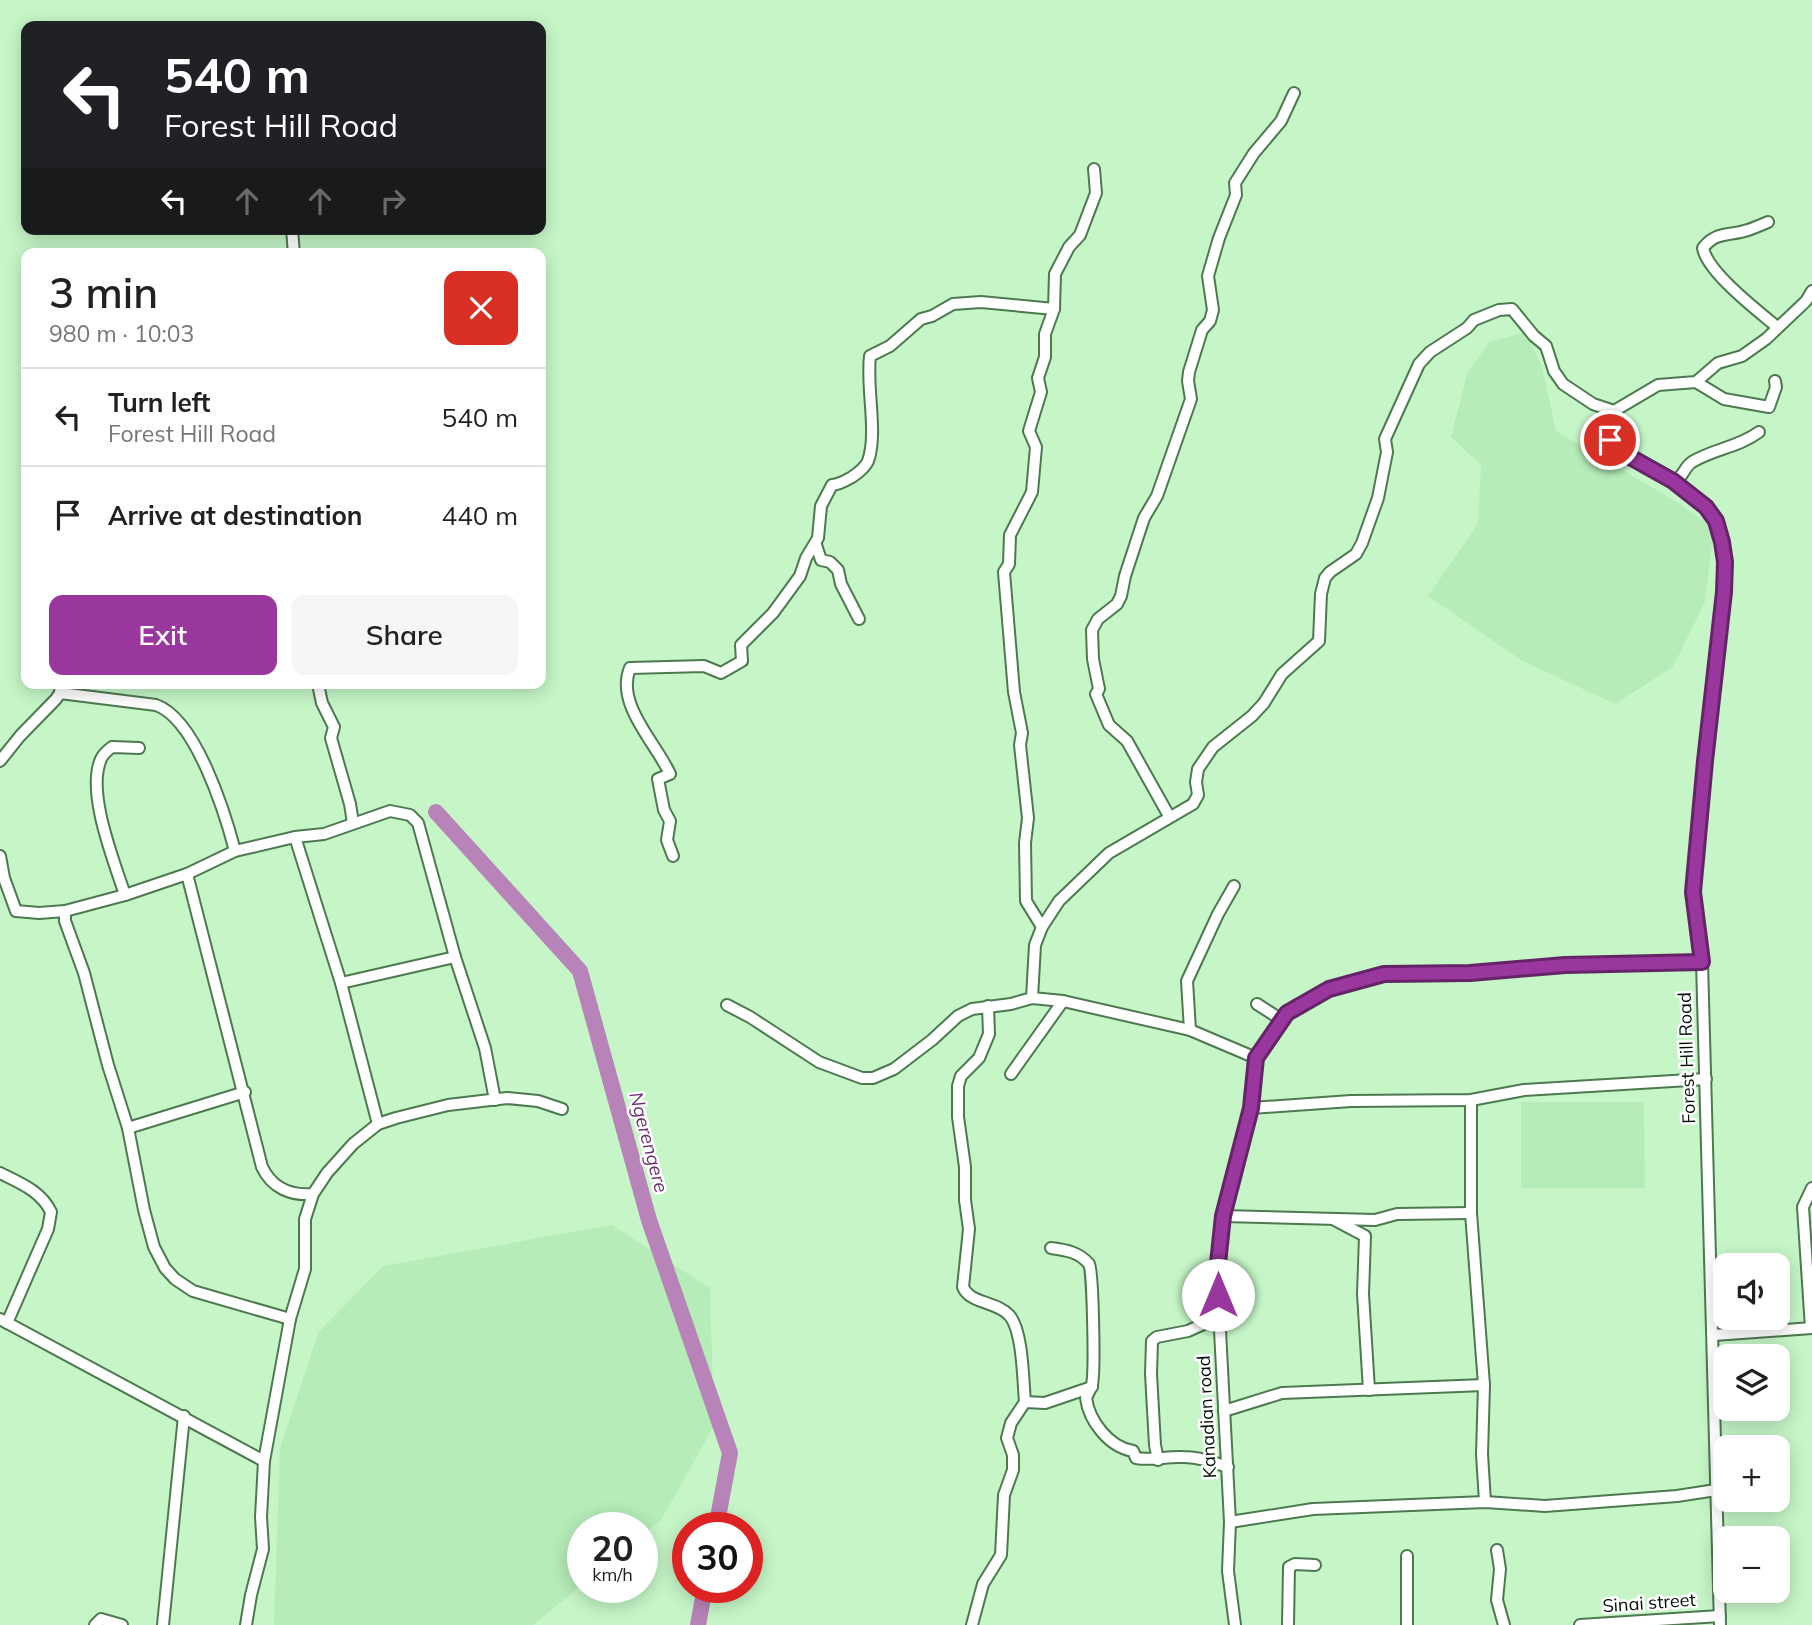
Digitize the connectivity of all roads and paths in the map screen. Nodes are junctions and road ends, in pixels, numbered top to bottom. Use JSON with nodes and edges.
{"nodes":[{"id":1,"x":1294,"y":93,"type":"dead end"},
{"id":2,"x":1094,"y":169,"type":"dead end"},
{"id":3,"x":1768,"y":222,"type":"dead end"},
{"id":4,"x":1812,"y":291,"type":"edge"},
{"id":5,"x":1054,"y":309,"type":"junction"},
{"id":6,"x":1777,"y":327,"type":"junction"},
{"id":7,"x":1775,"y":381,"type":"dead end"},
{"id":8,"x":1696,"y":382,"type":"junction"},
{"id":9,"x":1614,"y":411,"type":"junction"},
{"id":10,"x":1759,"y":432,"type":"dead end"},
{"id":11,"x":1673,"y":481,"type":"junction"},
{"id":12,"x":816,"y":545,"type":"junction"},
{"id":13,"x":859,"y":619,"type":"dead end"},
{"id":14,"x":60,"y":689,"type":"edge"},
{"id":15,"x":319,"y":689,"type":"edge"},
{"id":16,"x":139,"y":748,"type":"dead end"},
{"id":17,"x":0,"y":761,"type":"edge"},
{"id":18,"x":1169,"y":816,"type":"junction"},
{"id":19,"x":353,"y":823,"type":"junction"},
{"id":20,"x":295,"y":837,"type":"junction"},
{"id":21,"x":235,"y":850,"type":"junction"},
{"id":22,"x":0,"y":856,"type":"edge"},
{"id":23,"x":673,"y":856,"type":"dead end"},
{"id":24,"x":187,"y":874,"type":"junction"},
{"id":25,"x":1234,"y":886,"type":"dead end"},
{"id":26,"x":125,"y":895,"type":"junction"},
{"id":27,"x":65,"y":911,"type":"junction"},
{"id":28,"x":1042,"y":927,"type":"junction"},
{"id":29,"x":455,"y":957,"type":"junction"},
{"id":30,"x":1702,"y":962,"type":"junction"},
{"id":31,"x":341,"y":983,"type":"junction"},
{"id":32,"x":1032,"y":998,"type":"junction"},
{"id":33,"x":1063,"y":1001,"type":"junction"},
{"id":34,"x":1257,"y":1004,"type":"dead end"},
{"id":35,"x":727,"y":1005,"type":"dead end"},
{"id":36,"x":988,"y":1006,"type":"junction"},
{"id":37,"x":1282,"y":1020,"type":"junction"},
{"id":38,"x":1190,"y":1030,"type":"junction"},
{"id":39,"x":1256,"y":1058,"type":"junction"},
{"id":40,"x":1011,"y":1074,"type":"dead end"},
{"id":41,"x":1706,"y":1079,"type":"junction"},
{"id":42,"x":245,"y":1092,"type":"junction"},
{"id":43,"x":495,"y":1100,"type":"junction"},
{"id":44,"x":1471,"y":1100,"type":"junction"},
{"id":45,"x":1251,"y":1108,"type":"junction"},
{"id":46,"x":562,"y":1109,"type":"dead end"},
{"id":47,"x":378,"y":1124,"type":"junction"},
{"id":48,"x":128,"y":1128,"type":"junction"},
{"id":49,"x":0,"y":1173,"type":"edge"},
{"id":50,"x":1812,"y":1188,"type":"edge"},
{"id":51,"x":313,"y":1194,"type":"junction"},
{"id":52,"x":1471,"y":1213,"type":"junction"},
{"id":53,"x":1223,"y":1216,"type":"junction"},
{"id":54,"x":1331,"y":1218,"type":"junction"},
{"id":55,"x":1376,"y":1220,"type":"junction"},
{"id":56,"x":1365,"y":1236,"type":"junction"},
{"id":57,"x":1051,"y":1248,"type":"dead end"},
{"id":58,"x":1219,"y":1317,"type":"junction"},
{"id":59,"x":290,"y":1319,"type":"junction"},
{"id":60,"x":3,"y":1321,"type":"edge"},
{"id":61,"x":1812,"y":1328,"type":"edge"},
{"id":62,"x":1714,"y":1335,"type":"junction"},
{"id":63,"x":1484,"y":1385,"type":"junction"},
{"id":64,"x":1092,"y":1387,"type":"junction"},
{"id":65,"x":1369,"y":1390,"type":"junction"},
{"id":66,"x":1025,"y":1402,"type":"junction"},
{"id":67,"x":1224,"y":1411,"type":"junction"},
{"id":68,"x":184,"y":1416,"type":"junction"},
{"id":69,"x":1715,"y":1435,"type":"edge"},
{"id":70,"x":1158,"y":1460,"type":"junction"},
{"id":71,"x":264,"y":1461,"type":"junction"},
{"id":72,"x":1228,"y":1467,"type":"junction"},
{"id":73,"x":1713,"y":1490,"type":"edge"},
{"id":74,"x":1485,"y":1502,"type":"junction"},
{"id":75,"x":1717,"y":1512,"type":"edge"},
{"id":76,"x":1230,"y":1522,"type":"junction"},
{"id":77,"x":1497,"y":1550,"type":"dead end"},
{"id":78,"x":1407,"y":1556,"type":"dead end"},
{"id":79,"x":1315,"y":1565,"type":"dead end"},
{"id":80,"x":1720,"y":1621,"type":"edge"},
{"id":81,"x":95,"y":1625,"type":"edge"},
{"id":82,"x":122,"y":1625,"type":"edge"},
{"id":83,"x":163,"y":1625,"type":"edge"},
{"id":84,"x":246,"y":1625,"type":"edge"},
{"id":85,"x":972,"y":1625,"type":"edge"},
{"id":86,"x":1235,"y":1625,"type":"edge"},
{"id":87,"x":1288,"y":1625,"type":"edge"},
{"id":88,"x":1407,"y":1625,"type":"edge"},
{"id":89,"x":1504,"y":1625,"type":"edge"},
{"id":90,"x":1580,"y":1625,"type":"edge"}],
"edges":[{"from":1,"to":18,"type":"street"},
{"from":2,"to":5,"type":"street"},
{"from":3,"to":6,"type":"street"},
{"from":4,"to":6,"type":"street"},
{"from":5,"to":12,"type":"street"},
{"from":5,"to":28,"type":"street"},
{"from":6,"to":8,"type":"street"},
{"from":7,"to":8,"type":"street"},
{"from":8,"to":9,"type":"street"},
{"from":9,"to":11,"type":"street","name":"Forest Hill Road"},
{"from":9,"to":18,"type":"street"},
{"from":10,"to":11,"type":"street"},
{"from":11,"to":30,"type":"street","name":"Forest Hill Road"},
{"from":12,"to":13,"type":"street"},
{"from":12,"to":23,"type":"street"},
{"from":14,"to":17,"type":"street"},
{"from":14,"to":21,"type":"street"},
{"from":15,"to":19,"type":"street"},
{"from":16,"to":26,"type":"street"},
{"from":18,"to":28,"type":"street"},
{"from":19,"to":20,"type":"street"},
{"from":19,"to":29,"type":"street"},
{"from":20,"to":21,"type":"street"},
{"from":20,"to":31,"type":"street"},
{"from":21,"to":24,"type":"street"},
{"from":22,"to":27,"type":"street"},
{"from":24,"to":26,"type":"street"},
{"from":24,"to":42,"type":"street"},
{"from":25,"to":38,"type":"street"},
{"from":26,"to":27,"type":"street"},
{"from":27,"to":48,"type":"street"},
{"from":28,"to":32,"type":"street"},
{"from":29,"to":31,"type":"street"},
{"from":29,"to":43,"type":"street"},
{"from":30,"to":37,"type":"street","name":"Kanadian road"},
{"from":30,"to":41,"type":"street","name":"Forest Hill Road"},
{"from":31,"to":47,"type":"street"},
{"from":32,"to":33,"type":"street"},
{"from":32,"to":36,"type":"street"},
{"from":33,"to":38,"type":"street"},
{"from":33,"to":40,"type":"street"},
{"from":34,"to":37,"type":"street"},
{"from":35,"to":36,"type":"street"},
{"from":36,"to":66,"type":"street"},
{"from":37,"to":39,"type":"street","name":"Kanadian road"},
{"from":38,"to":39,"type":"street"},
{"from":39,"to":45,"type":"street","name":"Kanadian road"},
{"from":41,"to":44,"type":"street"},
{"from":41,"to":62,"type":"street","name":"Forest Hill Road"},
{"from":42,"to":48,"type":"street"},
{"from":42,"to":51,"type":"street"},
{"from":43,"to":46,"type":"street"},
{"from":43,"to":47,"type":"street"},
{"from":44,"to":45,"type":"street"},
{"from":44,"to":52,"type":"street"},
{"from":45,"to":53,"type":"street","name":"Kanadian road"},
{"from":47,"to":51,"type":"street"},
{"from":48,"to":59,"type":"street"},
{"from":49,"to":60,"type":"street"},
{"from":50,"to":61,"type":"street"},
{"from":51,"to":59,"type":"street"},
{"from":52,"to":55,"type":"street"},
{"from":52,"to":63,"type":"street"},
{"from":53,"to":54,"type":"street"},
{"from":53,"to":58,"type":"street","name":"Kanadian road"},
{"from":54,"to":55,"type":"street"},
{"from":54,"to":56,"type":"street"},
{"from":55,"to":56,"type":"street"},
{"from":56,"to":65,"type":"street"},
{"from":57,"to":64,"type":"street"},
{"from":58,"to":67,"type":"street","name":"Kanadian road"},
{"from":58,"to":70,"type":"street"},
{"from":59,"to":71,"type":"street"},
{"from":60,"to":68,"type":"street"},
{"from":61,"to":62,"type":"street"},
{"from":62,"to":69,"type":"street","name":"Forest Hill Road"},
{"from":63,"to":65,"type":"street"},
{"from":63,"to":74,"type":"street"},
{"from":64,"to":66,"type":"street"},
{"from":64,"to":70,"type":"street"},
{"from":65,"to":67,"type":"street"},
{"from":66,"to":85,"type":"street"},
{"from":67,"to":72,"type":"street","name":"Kanadian road"},
{"from":68,"to":71,"type":"street"},
{"from":68,"to":83,"type":"street"},
{"from":70,"to":72,"type":"street"},
{"from":71,"to":84,"type":"street"},
{"from":72,"to":76,"type":"street","name":"Kanadian road"},
{"from":73,"to":74,"type":"street"},
{"from":74,"to":76,"type":"street"},
{"from":75,"to":80,"type":"street","name":"Forest Hill Road"},
{"from":76,"to":86,"type":"street","name":"Kanadian road"},
{"from":77,"to":89,"type":"street"},
{"from":78,"to":88,"type":"street"},
{"from":79,"to":87,"type":"street"},
{"from":80,"to":90,"type":"street","name":"Sinai street"},
{"from":81,"to":82,"type":"street"}]}
